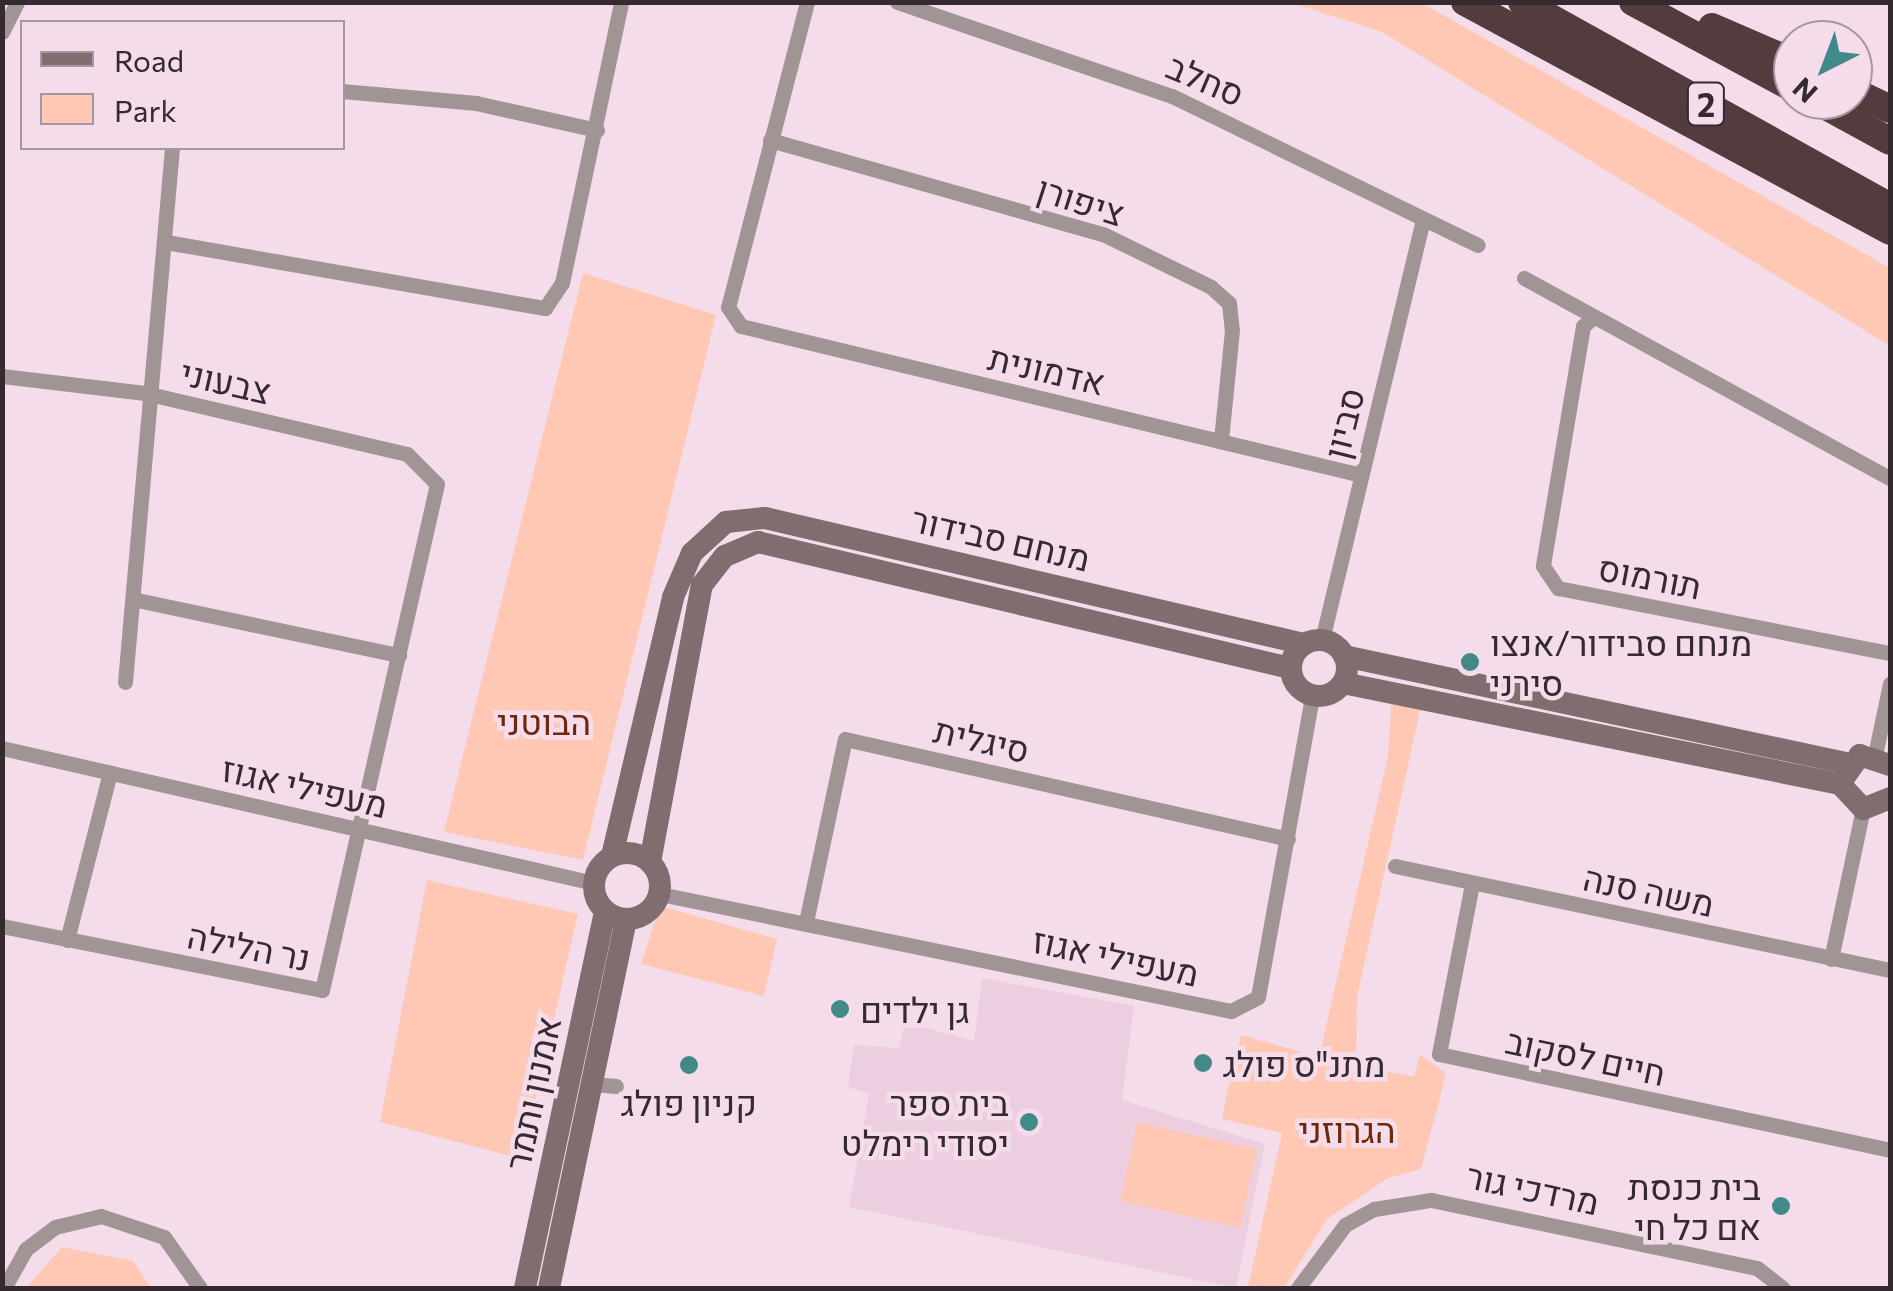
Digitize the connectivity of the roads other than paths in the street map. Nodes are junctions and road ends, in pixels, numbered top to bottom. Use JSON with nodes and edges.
{"nodes":[{"id":1,"x":17,"y":2,"type":"edge"},
{"id":2,"x":621,"y":2,"type":"edge"},
{"id":3,"x":807,"y":2,"type":"edge"},
{"id":4,"x":896,"y":2,"type":"edge"},
{"id":5,"x":1465,"y":2,"type":"edge"},
{"id":6,"x":1522,"y":2,"type":"edge"},
{"id":7,"x":1633,"y":2,"type":"edge"},
{"id":8,"x":1655,"y":2,"type":"edge"},
{"id":9,"x":2,"y":32,"type":"edge"},
{"id":10,"x":1773,"y":53,"type":"edge"},
{"id":11,"x":1773,"y":77,"type":"edge"},
{"id":12,"x":345,"y":91,"type":"edge"},
{"id":13,"x":1851,"y":120,"type":"edge"},
{"id":14,"x":596,"y":130,"type":"junction"},
{"id":15,"x":770,"y":140,"type":"junction"},
{"id":16,"x":1890,"y":141,"type":"edge"},
{"id":17,"x":172,"y":150,"type":"edge"},
{"id":18,"x":1890,"y":207,"type":"edge"},
{"id":19,"x":1424,"y":220,"type":"junction"},
{"id":20,"x":1890,"y":231,"type":"edge"},
{"id":21,"x":166,"y":242,"type":"junction"},
{"id":22,"x":1478,"y":246,"type":"dead end"},
{"id":23,"x":1524,"y":278,"type":"dead end"},
{"id":24,"x":1594,"y":317,"type":"junction"},
{"id":25,"x":2,"y":376,"type":"edge"},
{"id":26,"x":145,"y":393,"type":"junction"},
{"id":27,"x":1220,"y":441,"type":"junction"},
{"id":28,"x":1361,"y":475,"type":"junction"},
{"id":29,"x":1890,"y":478,"type":"edge"},
{"id":30,"x":137,"y":600,"type":"junction"},
{"id":31,"x":1313,"y":642,"type":"junction"},
{"id":32,"x":1890,"y":653,"type":"edge"},
{"id":33,"x":398,"y":655,"type":"junction"},
{"id":34,"x":1344,"y":656,"type":"junction"},
{"id":35,"x":1290,"y":668,"type":"junction"},
{"id":36,"x":125,"y":682,"type":"dead end"},
{"id":37,"x":1344,"y":683,"type":"junction"},
{"id":38,"x":1890,"y":684,"type":"edge"},
{"id":39,"x":1312,"y":696,"type":"junction"},
{"id":40,"x":2,"y":748,"type":"edge"},
{"id":41,"x":1883,"y":760,"type":"edge"},
{"id":42,"x":110,"y":772,"type":"junction"},
{"id":43,"x":1843,"y":774,"type":"junction"},
{"id":44,"x":1890,"y":798,"type":"edge"},
{"id":45,"x":1863,"y":809,"type":"junction"},
{"id":46,"x":364,"y":830,"type":"junction"},
{"id":47,"x":1288,"y":839,"type":"junction"},
{"id":48,"x":612,"y":856,"type":"junction"},
{"id":49,"x":650,"y":862,"type":"junction"},
{"id":50,"x":1395,"y":866,"type":"dead end"},
{"id":51,"x":594,"y":883,"type":"junction"},
{"id":52,"x":1472,"y":884,"type":"junction"},
{"id":53,"x":660,"y":894,"type":"junction"},
{"id":54,"x":616,"y":915,"type":"junction"},
{"id":55,"x":806,"y":922,"type":"junction"},
{"id":56,"x":2,"y":926,"type":"edge"},
{"id":57,"x":67,"y":940,"type":"junction"},
{"id":58,"x":1832,"y":959,"type":"junction"},
{"id":59,"x":1890,"y":970,"type":"edge"},
{"id":60,"x":1890,"y":1150,"type":"edge"},
{"id":61,"x":4,"y":1288,"type":"edge"},
{"id":62,"x":200,"y":1288,"type":"edge"},
{"id":63,"x":525,"y":1288,"type":"edge"},
{"id":64,"x":549,"y":1288,"type":"edge"},
{"id":65,"x":1298,"y":1288,"type":"edge"},
{"id":66,"x":1783,"y":1288,"type":"edge"}],
"edges":[{"from":1,"to":9,"type":"street"},
{"from":2,"to":14,"type":"street"},
{"from":3,"to":15,"type":"street"},
{"from":4,"to":19,"type":"street","name":"סחלב"},
{"from":5,"to":20,"type":"highway"},
{"from":6,"to":18,"type":"highway","number":"2"},
{"from":7,"to":11,"type":"highway","number":"2"},
{"from":8,"to":10,"type":"highway"},
{"from":12,"to":14,"type":"street"},
{"from":13,"to":16,"type":"highway"},
{"from":14,"to":21,"type":"street"},
{"from":15,"to":27,"type":"street","name":"ציפורן"},
{"from":15,"to":27,"type":"street","name":"אדמונית"},
{"from":17,"to":21,"type":"street"},
{"from":19,"to":22,"type":"street","name":"סחלב"},
{"from":19,"to":28,"type":"street","name":"סביון"},
{"from":21,"to":26,"type":"street"},
{"from":23,"to":24,"type":"street"},
{"from":24,"to":29,"type":"street"},
{"from":24,"to":32,"type":"street","name":"תורמוס"},
{"from":25,"to":26,"type":"street","name":"צבעוני"},
{"from":26,"to":30,"type":"street"},
{"from":26,"to":33,"type":"street","name":"צבעוני"},
{"from":27,"to":28,"type":"street","name":"אדמונית"},
{"from":28,"to":31,"type":"street","name":"סביון"},
{"from":30,"to":33,"type":"street"},
{"from":30,"to":36,"type":"street"},
{"from":31,"to":34,"type":"street"},
{"from":31,"to":35,"type":"street"},
{"from":31,"to":48,"type":"street","name":"מנחם סבידור"},
{"from":33,"to":46,"type":"street"},
{"from":34,"to":37,"type":"street"},
{"from":34,"to":43,"type":"street"},
{"from":35,"to":39,"type":"street"},
{"from":35,"to":49,"type":"street","name":"מנחם סבידור"},
{"from":37,"to":39,"type":"street"},
{"from":37,"to":43,"type":"street"},
{"from":38,"to":41,"type":"street"},
{"from":39,"to":47,"type":"street","name":"מעפילי אגוז"},
{"from":40,"to":42,"type":"street","name":"מעפילי אגוז"},
{"from":41,"to":43,"type":"street"},
{"from":42,"to":46,"type":"street","name":"מעפילי אגוז"},
{"from":42,"to":57,"type":"street"},
{"from":43,"to":45,"type":"street"},
{"from":44,"to":45,"type":"street"},
{"from":45,"to":58,"type":"street"},
{"from":46,"to":51,"type":"street","name":"מעפילי אגוז"},
{"from":46,"to":57,"type":"street","name":"נר הלילה"},
{"from":47,"to":55,"type":"street","name":"מעפילי אגוז"},
{"from":47,"to":55,"type":"street","name":"סיגלית"},
{"from":48,"to":49,"type":"street"},
{"from":48,"to":51,"type":"street"},
{"from":49,"to":53,"type":"street"},
{"from":50,"to":52,"type":"street","name":"משה סנה"},
{"from":51,"to":54,"type":"street"},
{"from":52,"to":58,"type":"street","name":"משה סנה"},
{"from":52,"to":60,"type":"street","name":"חיים לסקוב"},
{"from":53,"to":54,"type":"street"},
{"from":53,"to":55,"type":"street","name":"מעפילי אגוז"},
{"from":54,"to":63,"type":"street","name":"אמנון ותמר"},
{"from":54,"to":64,"type":"street","name":"אמנון ותמר"},
{"from":56,"to":57,"type":"street","name":"נר הלילה"},
{"from":58,"to":59,"type":"street","name":"משה סנה"},
{"from":61,"to":62,"type":"street"},
{"from":65,"to":66,"type":"street","name":"מרדכי גור"}]}
